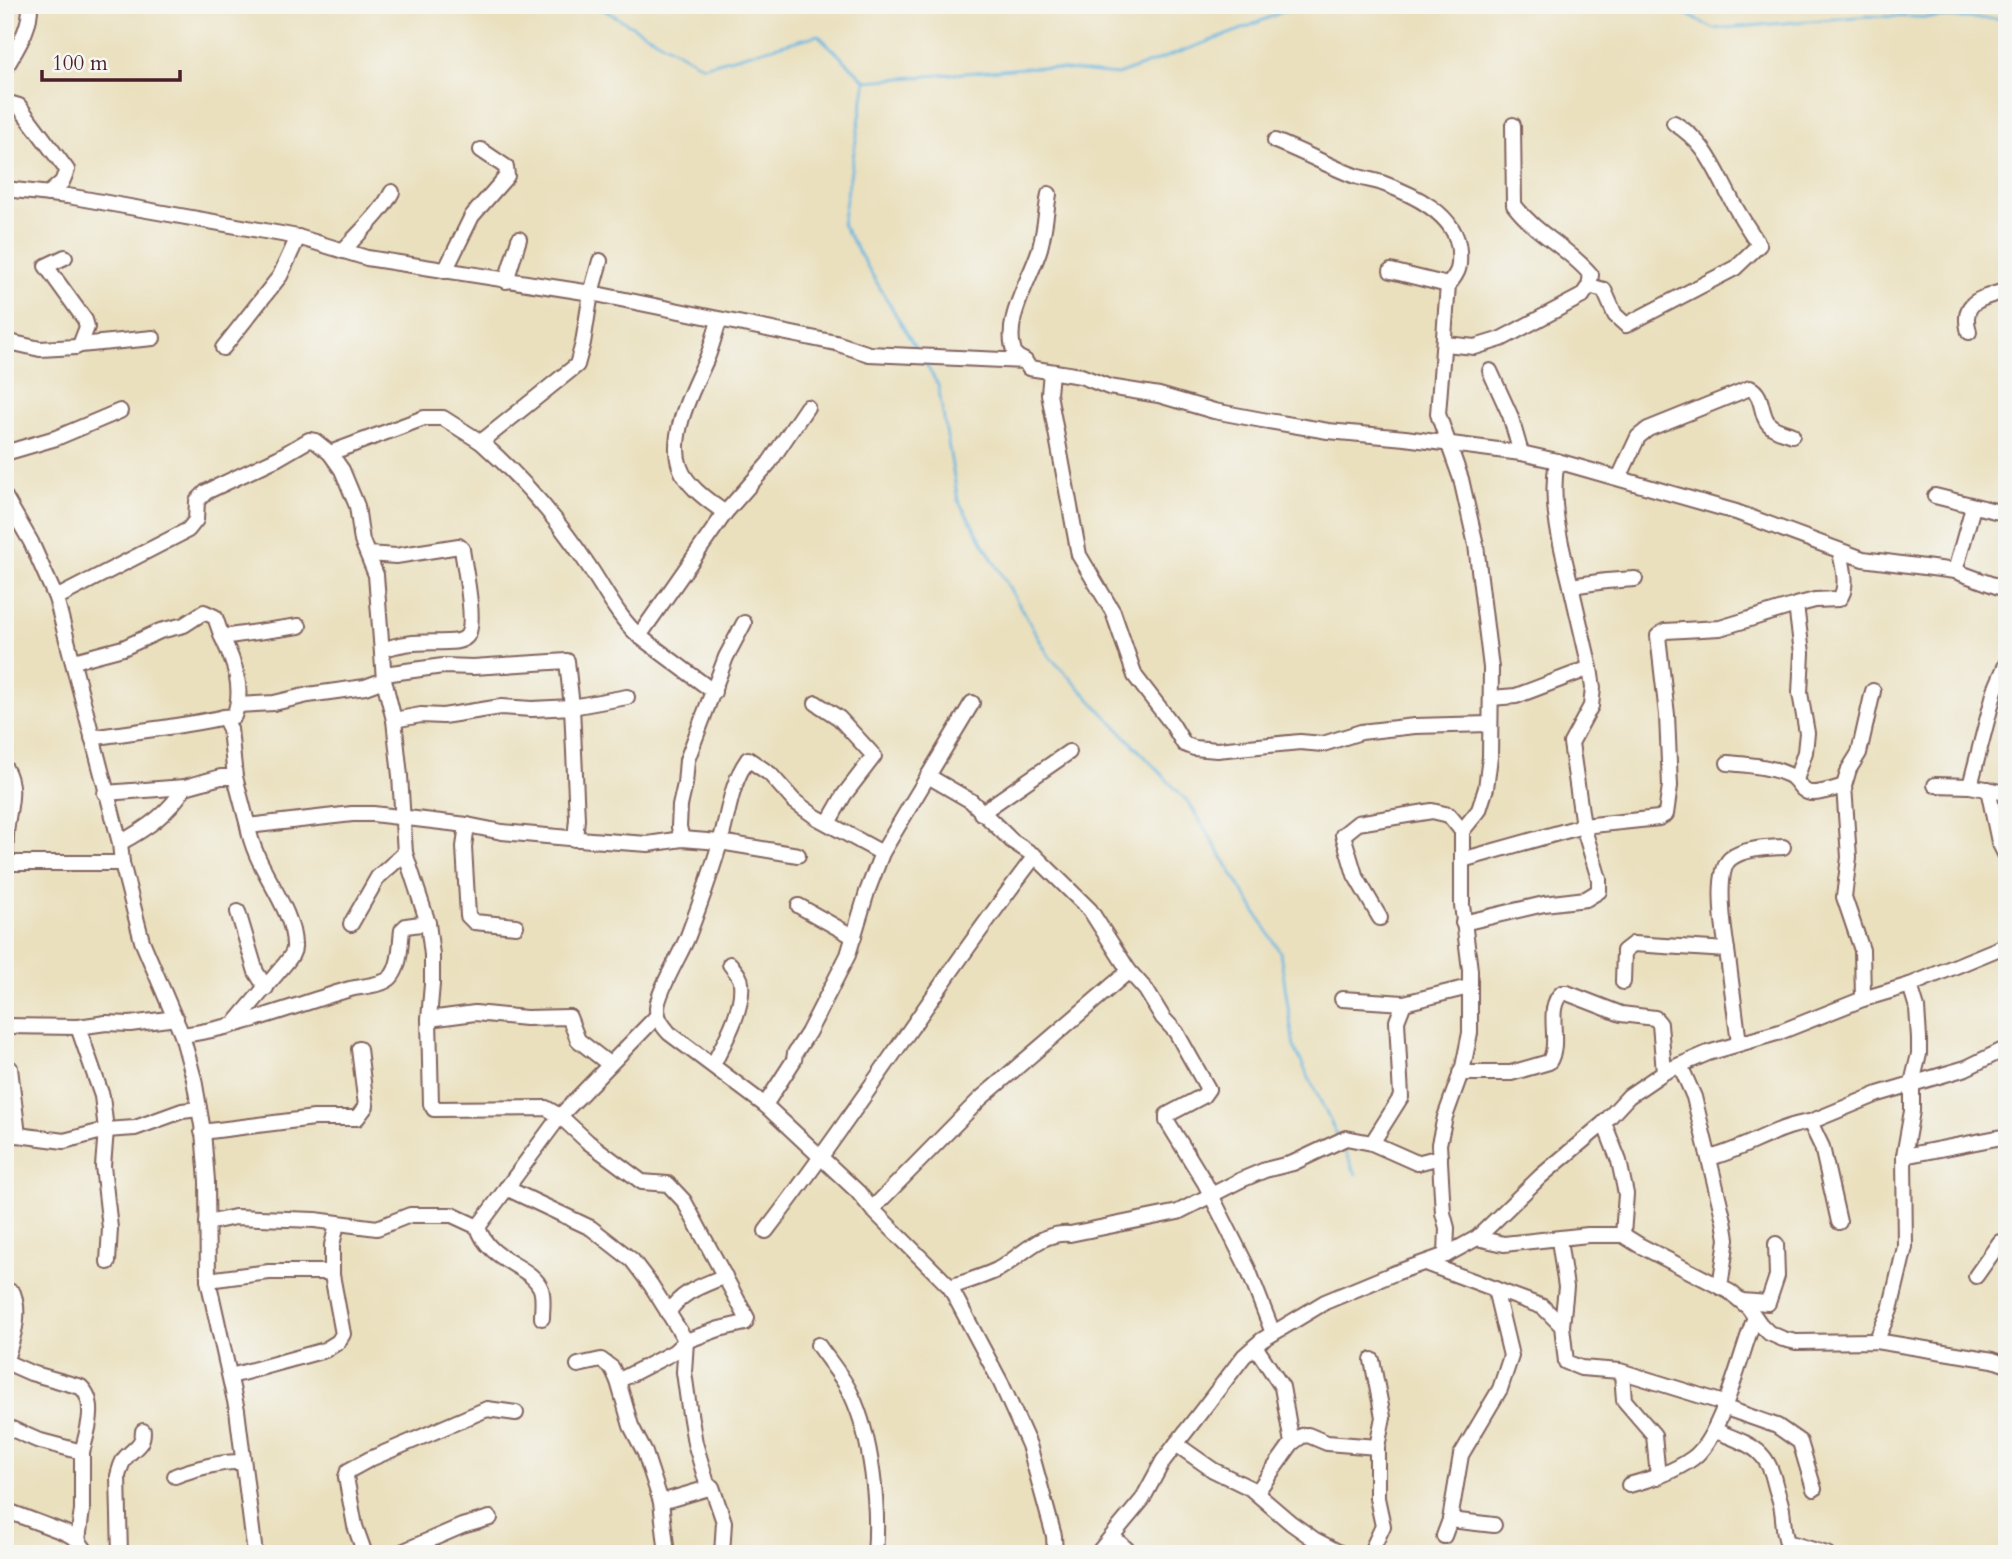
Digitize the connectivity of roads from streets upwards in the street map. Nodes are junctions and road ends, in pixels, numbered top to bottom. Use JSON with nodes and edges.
{"nodes":[{"id":1,"x":30,"y":5,"type":"edge"},
{"id":2,"x":5,"y":69,"type":"edge"},
{"id":3,"x":5,"y":102,"type":"edge"},
{"id":4,"x":1674,"y":123,"type":"dead end"},
{"id":5,"x":1513,"y":125,"type":"dead end"},
{"id":6,"x":1275,"y":141,"type":"dead end"},
{"id":7,"x":481,"y":149,"type":"dead end"},
{"id":8,"x":5,"y":189,"type":"edge"},
{"id":9,"x":391,"y":191,"type":"dead end"},
{"id":10,"x":48,"y":194,"type":"junction"},
{"id":11,"x":1049,"y":194,"type":"dead end"},
{"id":12,"x":298,"y":237,"type":"junction"},
{"id":13,"x":519,"y":239,"type":"dead end"},
{"id":14,"x":343,"y":251,"type":"junction"},
{"id":15,"x":65,"y":257,"type":"dead end"},
{"id":16,"x":600,"y":261,"type":"dead end"},
{"id":17,"x":445,"y":271,"type":"junction"},
{"id":18,"x":1391,"y":271,"type":"dead end"},
{"id":19,"x":506,"y":281,"type":"junction"},
{"id":20,"x":1448,"y":285,"type":"junction"},
{"id":21,"x":1589,"y":286,"type":"junction"},
{"id":22,"x":2007,"y":290,"type":"edge"},
{"id":23,"x":591,"y":293,"type":"junction"},
{"id":24,"x":719,"y":321,"type":"junction"},
{"id":25,"x":1969,"y":332,"type":"dead end"},
{"id":26,"x":153,"y":338,"type":"dead end"},
{"id":27,"x":5,"y":341,"type":"edge"},
{"id":28,"x":1445,"y":344,"type":"junction"},
{"id":29,"x":80,"y":345,"type":"junction"},
{"id":30,"x":223,"y":348,"type":"dead end"},
{"id":31,"x":1025,"y":361,"type":"junction"},
{"id":32,"x":1490,"y":371,"type":"dead end"},
{"id":33,"x":1051,"y":372,"type":"junction"},
{"id":34,"x":807,"y":407,"type":"dead end"},
{"id":35,"x":120,"y":411,"type":"dead end"},
{"id":36,"x":1792,"y":435,"type":"dead end"},
{"id":37,"x":481,"y":442,"type":"junction"},
{"id":38,"x":1448,"y":444,"type":"junction"},
{"id":39,"x":5,"y":453,"type":"edge"},
{"id":40,"x":331,"y":453,"type":"junction"},
{"id":41,"x":1521,"y":453,"type":"junction"},
{"id":42,"x":1557,"y":461,"type":"junction"},
{"id":43,"x":1619,"y":478,"type":"junction"},
{"id":44,"x":1935,"y":496,"type":"dead end"},
{"id":45,"x":5,"y":497,"type":"edge"},
{"id":46,"x":1973,"y":507,"type":"junction"},
{"id":47,"x":725,"y":513,"type":"junction"},
{"id":48,"x":2007,"y":514,"type":"edge"},
{"id":49,"x":1840,"y":552,"type":"junction"},
{"id":50,"x":368,"y":554,"type":"junction"},
{"id":51,"x":1955,"y":571,"type":"junction"},
{"id":52,"x":1634,"y":579,"type":"dead end"},
{"id":53,"x":1571,"y":586,"type":"junction"},
{"id":54,"x":2007,"y":590,"type":"edge"},
{"id":55,"x":56,"y":598,"type":"junction"},
{"id":56,"x":1796,"y":605,"type":"junction"},
{"id":57,"x":744,"y":623,"type":"dead end"},
{"id":58,"x":299,"y":626,"type":"dead end"},
{"id":59,"x":639,"y":636,"type":"junction"},
{"id":60,"x":222,"y":637,"type":"junction"},
{"id":61,"x":383,"y":650,"type":"junction"},
{"id":62,"x":74,"y":661,"type":"junction"},
{"id":63,"x":2007,"y":662,"type":"edge"},
{"id":64,"x":1590,"y":668,"type":"junction"},
{"id":65,"x":384,"y":677,"type":"junction"},
{"id":66,"x":1873,"y":691,"type":"dead end"},
{"id":67,"x":714,"y":692,"type":"junction"},
{"id":68,"x":627,"y":697,"type":"dead end"},
{"id":69,"x":1491,"y":698,"type":"junction"},
{"id":70,"x":816,"y":703,"type":"dead end"},
{"id":71,"x":972,"y":704,"type":"dead end"},
{"id":72,"x":238,"y":705,"type":"junction"},
{"id":73,"x":572,"y":707,"type":"junction"},
{"id":74,"x":224,"y":717,"type":"junction"},
{"id":75,"x":394,"y":720,"type":"junction"},
{"id":76,"x":1489,"y":724,"type":"junction"},
{"id":77,"x":92,"y":738,"type":"junction"},
{"id":78,"x":1069,"y":752,"type":"dead end"},
{"id":79,"x":1728,"y":763,"type":"dead end"},
{"id":80,"x":5,"y":768,"type":"edge"},
{"id":81,"x":928,"y":776,"type":"junction"},
{"id":82,"x":236,"y":777,"type":"junction"},
{"id":83,"x":1796,"y":780,"type":"junction"},
{"id":84,"x":1935,"y":785,"type":"dead end"},
{"id":85,"x":1844,"y":786,"type":"junction"},
{"id":86,"x":1970,"y":786,"type":"junction"},
{"id":87,"x":185,"y":788,"type":"junction"},
{"id":88,"x":1988,"y":789,"type":"junction"},
{"id":89,"x":105,"y":793,"type":"junction"},
{"id":90,"x":2007,"y":793,"type":"edge"},
{"id":91,"x":981,"y":813,"type":"junction"},
{"id":92,"x":403,"y":816,"type":"junction"},
{"id":93,"x":828,"y":823,"type":"junction"},
{"id":94,"x":467,"y":825,"type":"junction"},
{"id":95,"x":248,"y":826,"type":"junction"},
{"id":96,"x":1584,"y":826,"type":"junction"},
{"id":97,"x":1462,"y":831,"type":"junction"},
{"id":98,"x":5,"y":836,"type":"edge"},
{"id":99,"x":575,"y":839,"type":"junction"},
{"id":100,"x":682,"y":839,"type":"junction"},
{"id":101,"x":720,"y":842,"type":"junction"},
{"id":102,"x":120,"y":843,"type":"junction"},
{"id":103,"x":1783,"y":847,"type":"dead end"},
{"id":104,"x":405,"y":853,"type":"junction"},
{"id":105,"x":883,"y":853,"type":"junction"},
{"id":106,"x":799,"y":855,"type":"dead end"},
{"id":107,"x":1035,"y":856,"type":"junction"},
{"id":108,"x":2007,"y":858,"type":"edge"},
{"id":109,"x":5,"y":860,"type":"edge"},
{"id":110,"x":1462,"y":860,"type":"junction"},
{"id":111,"x":122,"y":863,"type":"junction"},
{"id":112,"x":799,"y":906,"type":"dead end"},
{"id":113,"x":238,"y":912,"type":"dead end"},
{"id":114,"x":1380,"y":918,"type":"dead end"},
{"id":115,"x":428,"y":923,"type":"junction"},
{"id":116,"x":1463,"y":923,"type":"junction"},
{"id":117,"x":351,"y":924,"type":"dead end"},
{"id":118,"x":516,"y":926,"type":"dead end"},
{"id":119,"x":854,"y":937,"type":"junction"},
{"id":120,"x":2007,"y":944,"type":"edge"},
{"id":121,"x":1727,"y":950,"type":"junction"},
{"id":122,"x":730,"y":964,"type":"dead end"},
{"id":123,"x":1129,"y":971,"type":"junction"},
{"id":124,"x":1623,"y":982,"type":"dead end"},
{"id":125,"x":1910,"y":985,"type":"junction"},
{"id":126,"x":1469,"y":987,"type":"junction"},
{"id":127,"x":266,"y":988,"type":"junction"},
{"id":128,"x":1342,"y":999,"type":"dead end"},
{"id":129,"x":1863,"y":999,"type":"junction"},
{"id":130,"x":1404,"y":1003,"type":"junction"},
{"id":131,"x":658,"y":1015,"type":"junction"},
{"id":132,"x":176,"y":1018,"type":"junction"},
{"id":133,"x":429,"y":1019,"type":"junction"},
{"id":134,"x":235,"y":1024,"type":"junction"},
{"id":135,"x":5,"y":1026,"type":"edge"},
{"id":136,"x":78,"y":1027,"type":"junction"},
{"id":137,"x":182,"y":1035,"type":"junction"},
{"id":138,"x":1739,"y":1043,"type":"junction"},
{"id":139,"x":2007,"y":1048,"type":"edge"},
{"id":140,"x":359,"y":1049,"type":"dead end"},
{"id":141,"x":609,"y":1064,"type":"junction"},
{"id":142,"x":713,"y":1065,"type":"junction"},
{"id":143,"x":1680,"y":1065,"type":"junction"},
{"id":144,"x":10,"y":1068,"type":"dead end"},
{"id":145,"x":1664,"y":1072,"type":"junction"},
{"id":146,"x":1460,"y":1073,"type":"junction"},
{"id":147,"x":1912,"y":1083,"type":"junction"},
{"id":148,"x":765,"y":1105,"type":"junction"},
{"id":149,"x":199,"y":1109,"type":"junction"},
{"id":150,"x":560,"y":1116,"type":"junction"},
{"id":151,"x":1810,"y":1122,"type":"junction"},
{"id":152,"x":1604,"y":1123,"type":"junction"},
{"id":153,"x":106,"y":1130,"type":"junction"},
{"id":154,"x":202,"y":1132,"type":"junction"},
{"id":155,"x":12,"y":1135,"type":"edge"},
{"id":156,"x":2007,"y":1136,"type":"edge"},
{"id":157,"x":1372,"y":1143,"type":"junction"},
{"id":158,"x":1904,"y":1156,"type":"junction"},
{"id":159,"x":1440,"y":1157,"type":"junction"},
{"id":160,"x":822,"y":1158,"type":"junction"},
{"id":161,"x":1709,"y":1158,"type":"junction"},
{"id":162,"x":506,"y":1188,"type":"junction"},
{"id":163,"x":1211,"y":1196,"type":"junction"},
{"id":164,"x":872,"y":1209,"type":"junction"},
{"id":165,"x":1839,"y":1222,"type":"dead end"},
{"id":166,"x":207,"y":1223,"type":"junction"},
{"id":167,"x":337,"y":1224,"type":"junction"},
{"id":168,"x":478,"y":1227,"type":"junction"},
{"id":169,"x":766,"y":1231,"type":"dead end"},
{"id":170,"x":1623,"y":1235,"type":"junction"},
{"id":171,"x":1477,"y":1238,"type":"junction"},
{"id":172,"x":1559,"y":1240,"type":"junction"},
{"id":173,"x":2007,"y":1241,"type":"edge"},
{"id":174,"x":1776,"y":1244,"type":"dead end"},
{"id":175,"x":1452,"y":1253,"type":"junction"},
{"id":176,"x":108,"y":1262,"type":"dead end"},
{"id":177,"x":1425,"y":1263,"type":"junction"},
{"id":178,"x":332,"y":1275,"type":"junction"},
{"id":179,"x":725,"y":1276,"type":"junction"},
{"id":180,"x":1976,"y":1276,"type":"dead end"},
{"id":181,"x":208,"y":1280,"type":"junction"},
{"id":182,"x":950,"y":1287,"type":"junction"},
{"id":183,"x":1720,"y":1287,"type":"junction"},
{"id":184,"x":5,"y":1289,"type":"edge"},
{"id":185,"x":1495,"y":1289,"type":"junction"},
{"id":186,"x":1742,"y":1301,"type":"junction"},
{"id":187,"x":668,"y":1313,"type":"junction"},
{"id":188,"x":1755,"y":1317,"type":"junction"},
{"id":189,"x":542,"y":1318,"type":"dead end"},
{"id":190,"x":1562,"y":1326,"type":"junction"},
{"id":191,"x":1273,"y":1333,"type":"junction"},
{"id":192,"x":686,"y":1341,"type":"junction"},
{"id":193,"x":1876,"y":1341,"type":"junction"},
{"id":194,"x":818,"y":1345,"type":"dead end"},
{"id":195,"x":1255,"y":1346,"type":"junction"},
{"id":196,"x":1372,"y":1360,"type":"dead end"},
{"id":197,"x":5,"y":1363,"type":"edge"},
{"id":198,"x":578,"y":1365,"type":"dead end"},
{"id":199,"x":2007,"y":1365,"type":"edge"},
{"id":200,"x":1622,"y":1373,"type":"junction"},
{"id":201,"x":231,"y":1376,"type":"junction"},
{"id":202,"x":618,"y":1381,"type":"junction"},
{"id":203,"x":1724,"y":1405,"type":"junction"},
{"id":204,"x":516,"y":1413,"type":"dead end"},
{"id":205,"x":5,"y":1426,"type":"edge"},
{"id":206,"x":143,"y":1430,"type":"dead end"},
{"id":207,"x":1714,"y":1430,"type":"junction"},
{"id":208,"x":1292,"y":1443,"type":"junction"},
{"id":209,"x":1176,"y":1444,"type":"junction"},
{"id":210,"x":1377,"y":1447,"type":"junction"},
{"id":211,"x":82,"y":1452,"type":"junction"},
{"id":212,"x":243,"y":1463,"type":"junction"},
{"id":213,"x":175,"y":1476,"type":"dead end"},
{"id":214,"x":1658,"y":1477,"type":"junction"},
{"id":215,"x":1629,"y":1485,"type":"dead end"},
{"id":216,"x":708,"y":1487,"type":"junction"},
{"id":217,"x":1814,"y":1489,"type":"dead end"},
{"id":218,"x":1257,"y":1492,"type":"junction"},
{"id":219,"x":661,"y":1502,"type":"junction"},
{"id":220,"x":5,"y":1510,"type":"edge"},
{"id":221,"x":489,"y":1518,"type":"dead end"},
{"id":222,"x":1450,"y":1520,"type":"junction"},
{"id":223,"x":1494,"y":1525,"type":"dead end"},
{"id":224,"x":1444,"y":1536,"type":"dead end"},
{"id":225,"x":1113,"y":1537,"type":"junction"},
{"id":226,"x":78,"y":1540,"type":"junction"},
{"id":227,"x":1791,"y":1549,"type":"edge"},
{"id":228,"x":88,"y":1554,"type":"edge"},
{"id":229,"x":120,"y":1554,"type":"edge"},
{"id":230,"x":255,"y":1554,"type":"edge"},
{"id":231,"x":365,"y":1554,"type":"edge"},
{"id":232,"x":397,"y":1554,"type":"edge"},
{"id":233,"x":667,"y":1554,"type":"edge"},
{"id":234,"x":722,"y":1554,"type":"edge"},
{"id":235,"x":875,"y":1554,"type":"edge"},
{"id":236,"x":1055,"y":1554,"type":"edge"},
{"id":237,"x":1097,"y":1554,"type":"edge"},
{"id":238,"x":1132,"y":1554,"type":"edge"},
{"id":239,"x":1342,"y":1554,"type":"edge"},
{"id":240,"x":1370,"y":1554,"type":"edge"},
{"id":241,"x":1827,"y":1554,"type":"edge"}],
"edges":[{"from":1,"to":2,"type":"street"},
{"from":3,"to":10,"type":"street"},
{"from":4,"to":21,"type":"street"},
{"from":5,"to":21,"type":"street"},
{"from":6,"to":20,"type":"street"},
{"from":7,"to":17,"type":"street"},
{"from":8,"to":10,"type":"street"},
{"from":9,"to":14,"type":"street"},
{"from":10,"to":12,"type":"street"},
{"from":11,"to":31,"type":"street"},
{"from":12,"to":14,"type":"street"},
{"from":12,"to":30,"type":"street"},
{"from":13,"to":19,"type":"street"},
{"from":14,"to":17,"type":"street"},
{"from":15,"to":29,"type":"street"},
{"from":16,"to":23,"type":"street"},
{"from":17,"to":19,"type":"street"},
{"from":18,"to":20,"type":"street"},
{"from":19,"to":23,"type":"street"},
{"from":20,"to":28,"type":"street"},
{"from":21,"to":28,"type":"street"},
{"from":22,"to":25,"type":"street"},
{"from":23,"to":24,"type":"street"},
{"from":23,"to":37,"type":"street"},
{"from":24,"to":31,"type":"street"},
{"from":24,"to":47,"type":"street"},
{"from":26,"to":29,"type":"street"},
{"from":27,"to":29,"type":"street"},
{"from":28,"to":38,"type":"street"},
{"from":31,"to":33,"type":"street"},
{"from":32,"to":41,"type":"street"},
{"from":33,"to":38,"type":"street"},
{"from":33,"to":76,"type":"street"},
{"from":34,"to":47,"type":"street"},
{"from":35,"to":39,"type":"street"},
{"from":36,"to":43,"type":"street"},
{"from":37,"to":40,"type":"street"},
{"from":37,"to":59,"type":"street"},
{"from":38,"to":41,"type":"street"},
{"from":38,"to":69,"type":"street"},
{"from":40,"to":50,"type":"street"},
{"from":40,"to":55,"type":"street"},
{"from":41,"to":42,"type":"street"},
{"from":42,"to":43,"type":"street"},
{"from":42,"to":53,"type":"street"},
{"from":43,"to":49,"type":"street"},
{"from":44,"to":46,"type":"street"},
{"from":45,"to":55,"type":"street"},
{"from":46,"to":48,"type":"street"},
{"from":46,"to":51,"type":"street"},
{"from":47,"to":59,"type":"street"},
{"from":49,"to":51,"type":"street"},
{"from":49,"to":56,"type":"street"},
{"from":50,"to":61,"type":"street"},
{"from":50,"to":61,"type":"street"},
{"from":51,"to":54,"type":"street"},
{"from":52,"to":53,"type":"street"},
{"from":53,"to":64,"type":"street"},
{"from":55,"to":62,"type":"street"},
{"from":56,"to":83,"type":"street"},
{"from":56,"to":96,"type":"street"},
{"from":57,"to":67,"type":"street"},
{"from":58,"to":60,"type":"street"},
{"from":59,"to":67,"type":"street"},
{"from":60,"to":62,"type":"street"},
{"from":60,"to":72,"type":"street"},
{"from":61,"to":65,"type":"street"},
{"from":62,"to":77,"type":"street"},
{"from":63,"to":86,"type":"street"},
{"from":64,"to":69,"type":"street"},
{"from":64,"to":96,"type":"street"},
{"from":65,"to":72,"type":"street"},
{"from":65,"to":73,"type":"street"},
{"from":65,"to":75,"type":"street"},
{"from":66,"to":85,"type":"street"},
{"from":67,"to":100,"type":"street"},
{"from":68,"to":73,"type":"street"},
{"from":69,"to":76,"type":"street"},
{"from":70,"to":93,"type":"street"},
{"from":71,"to":81,"type":"street"},
{"from":72,"to":74,"type":"street"},
{"from":73,"to":75,"type":"street"},
{"from":73,"to":99,"type":"street"},
{"from":74,"to":77,"type":"street"},
{"from":74,"to":82,"type":"street"},
{"from":75,"to":92,"type":"street"},
{"from":76,"to":97,"type":"street"},
{"from":77,"to":89,"type":"street"},
{"from":78,"to":91,"type":"street"},
{"from":79,"to":83,"type":"street"},
{"from":80,"to":98,"type":"street"},
{"from":81,"to":91,"type":"street"},
{"from":81,"to":105,"type":"street"},
{"from":82,"to":87,"type":"street"},
{"from":82,"to":95,"type":"street"},
{"from":83,"to":85,"type":"street"},
{"from":84,"to":86,"type":"street"},
{"from":85,"to":129,"type":"street"},
{"from":86,"to":88,"type":"street"},
{"from":87,"to":89,"type":"street"},
{"from":87,"to":102,"type":"street"},
{"from":88,"to":90,"type":"street"},
{"from":88,"to":108,"type":"street"},
{"from":89,"to":102,"type":"street"},
{"from":91,"to":107,"type":"street"},
{"from":92,"to":94,"type":"street"},
{"from":92,"to":95,"type":"street"},
{"from":92,"to":104,"type":"street"},
{"from":93,"to":101,"type":"street"},
{"from":93,"to":105,"type":"street"},
{"from":94,"to":99,"type":"street"},
{"from":94,"to":118,"type":"street"},
{"from":95,"to":127,"type":"street"},
{"from":96,"to":110,"type":"street"},
{"from":96,"to":116,"type":"street"},
{"from":97,"to":110,"type":"street"},
{"from":97,"to":114,"type":"street"},
{"from":98,"to":109,"type":"street"},
{"from":99,"to":100,"type":"street"},
{"from":100,"to":101,"type":"street"},
{"from":101,"to":106,"type":"street"},
{"from":101,"to":131,"type":"street"},
{"from":102,"to":111,"type":"street"},
{"from":103,"to":121,"type":"street"},
{"from":104,"to":115,"type":"street"},
{"from":104,"to":117,"type":"street"},
{"from":105,"to":119,"type":"street"},
{"from":107,"to":123,"type":"street"},
{"from":107,"to":160,"type":"street"},
{"from":109,"to":111,"type":"street"},
{"from":110,"to":116,"type":"street"},
{"from":111,"to":132,"type":"street"},
{"from":112,"to":119,"type":"street"},
{"from":113,"to":127,"type":"street"},
{"from":115,"to":133,"type":"street"},
{"from":115,"to":134,"type":"street"},
{"from":116,"to":126,"type":"street"},
{"from":119,"to":148,"type":"street"},
{"from":120,"to":125,"type":"street"},
{"from":121,"to":124,"type":"street"},
{"from":121,"to":138,"type":"street"},
{"from":122,"to":142,"type":"street"},
{"from":123,"to":163,"type":"street"},
{"from":123,"to":164,"type":"street"},
{"from":125,"to":129,"type":"street"},
{"from":125,"to":147,"type":"street"},
{"from":126,"to":130,"type":"street"},
{"from":126,"to":146,"type":"street"},
{"from":127,"to":134,"type":"street"},
{"from":128,"to":130,"type":"street"},
{"from":129,"to":138,"type":"street"},
{"from":130,"to":157,"type":"street"},
{"from":131,"to":141,"type":"street"},
{"from":131,"to":142,"type":"street"},
{"from":132,"to":136,"type":"street"},
{"from":132,"to":137,"type":"street"},
{"from":133,"to":141,"type":"street"},
{"from":133,"to":150,"type":"street"},
{"from":134,"to":137,"type":"street"},
{"from":135,"to":136,"type":"street"},
{"from":136,"to":153,"type":"street"},
{"from":137,"to":149,"type":"street"},
{"from":138,"to":143,"type":"street"},
{"from":139,"to":147,"type":"street"},
{"from":140,"to":154,"type":"street"},
{"from":141,"to":150,"type":"street"},
{"from":142,"to":148,"type":"street"},
{"from":143,"to":145,"type":"street"},
{"from":143,"to":161,"type":"street"},
{"from":144,"to":155,"type":"street"},
{"from":145,"to":146,"type":"street"},
{"from":145,"to":152,"type":"street"},
{"from":146,"to":159,"type":"street"},
{"from":147,"to":151,"type":"street"},
{"from":147,"to":158,"type":"street"},
{"from":148,"to":160,"type":"street"},
{"from":149,"to":153,"type":"street"},
{"from":149,"to":154,"type":"street"},
{"from":150,"to":162,"type":"street"},
{"from":150,"to":179,"type":"street"},
{"from":151,"to":161,"type":"street"},
{"from":151,"to":165,"type":"street"},
{"from":152,"to":170,"type":"street"},
{"from":152,"to":171,"type":"street"},
{"from":153,"to":155,"type":"street"},
{"from":153,"to":176,"type":"street"},
{"from":154,"to":166,"type":"street"},
{"from":156,"to":158,"type":"street"},
{"from":157,"to":159,"type":"street"},
{"from":157,"to":163,"type":"street"},
{"from":158,"to":193,"type":"street"},
{"from":159,"to":175,"type":"street"},
{"from":160,"to":164,"type":"street"},
{"from":160,"to":169,"type":"street"},
{"from":161,"to":183,"type":"street"},
{"from":162,"to":168,"type":"street"},
{"from":162,"to":187,"type":"street"},
{"from":163,"to":182,"type":"street"},
{"from":163,"to":191,"type":"street"},
{"from":164,"to":182,"type":"street"},
{"from":166,"to":167,"type":"street"},
{"from":166,"to":181,"type":"street"},
{"from":167,"to":168,"type":"street"},
{"from":167,"to":178,"type":"street"},
{"from":168,"to":189,"type":"street"},
{"from":170,"to":172,"type":"street"},
{"from":170,"to":183,"type":"street"},
{"from":171,"to":172,"type":"street"},
{"from":171,"to":175,"type":"street"},
{"from":172,"to":190,"type":"street"},
{"from":173,"to":180,"type":"street"},
{"from":174,"to":186,"type":"street"},
{"from":175,"to":177,"type":"street"},
{"from":177,"to":185,"type":"street"},
{"from":177,"to":191,"type":"street"},
{"from":178,"to":181,"type":"street"},
{"from":178,"to":201,"type":"street"},
{"from":179,"to":187,"type":"street"},
{"from":179,"to":192,"type":"street"},
{"from":181,"to":201,"type":"street"},
{"from":182,"to":236,"type":"street"},
{"from":183,"to":186,"type":"street"},
{"from":184,"to":197,"type":"street"},
{"from":185,"to":190,"type":"street"},
{"from":185,"to":222,"type":"street"},
{"from":186,"to":188,"type":"street"},
{"from":187,"to":192,"type":"street"},
{"from":188,"to":193,"type":"street"},
{"from":188,"to":203,"type":"street"},
{"from":190,"to":200,"type":"street"},
{"from":191,"to":195,"type":"street"},
{"from":192,"to":202,"type":"street"},
{"from":192,"to":216,"type":"street"},
{"from":193,"to":199,"type":"street"},
{"from":194,"to":235,"type":"street"},
{"from":195,"to":208,"type":"street"},
{"from":195,"to":209,"type":"street"},
{"from":196,"to":210,"type":"street"},
{"from":197,"to":211,"type":"street"},
{"from":198,"to":202,"type":"street"},
{"from":200,"to":203,"type":"street"},
{"from":200,"to":214,"type":"street"},
{"from":201,"to":212,"type":"street"},
{"from":202,"to":219,"type":"street"},
{"from":203,"to":207,"type":"street"},
{"from":203,"to":217,"type":"street"},
{"from":204,"to":231,"type":"street"},
{"from":205,"to":211,"type":"street"},
{"from":206,"to":229,"type":"street"},
{"from":207,"to":214,"type":"street"},
{"from":207,"to":227,"type":"street"},
{"from":208,"to":210,"type":"street"},
{"from":208,"to":218,"type":"street"},
{"from":209,"to":218,"type":"street"},
{"from":209,"to":225,"type":"street"},
{"from":210,"to":240,"type":"street"},
{"from":211,"to":226,"type":"street"},
{"from":212,"to":213,"type":"street"},
{"from":212,"to":230,"type":"street"},
{"from":214,"to":215,"type":"street"},
{"from":216,"to":219,"type":"street"},
{"from":216,"to":234,"type":"street"},
{"from":218,"to":239,"type":"street"},
{"from":219,"to":233,"type":"street"},
{"from":220,"to":226,"type":"street"},
{"from":221,"to":232,"type":"street"},
{"from":222,"to":223,"type":"street"},
{"from":222,"to":224,"type":"street"},
{"from":225,"to":237,"type":"street"},
{"from":225,"to":238,"type":"street"},
{"from":226,"to":228,"type":"street"},
{"from":227,"to":241,"type":"street"}]}
